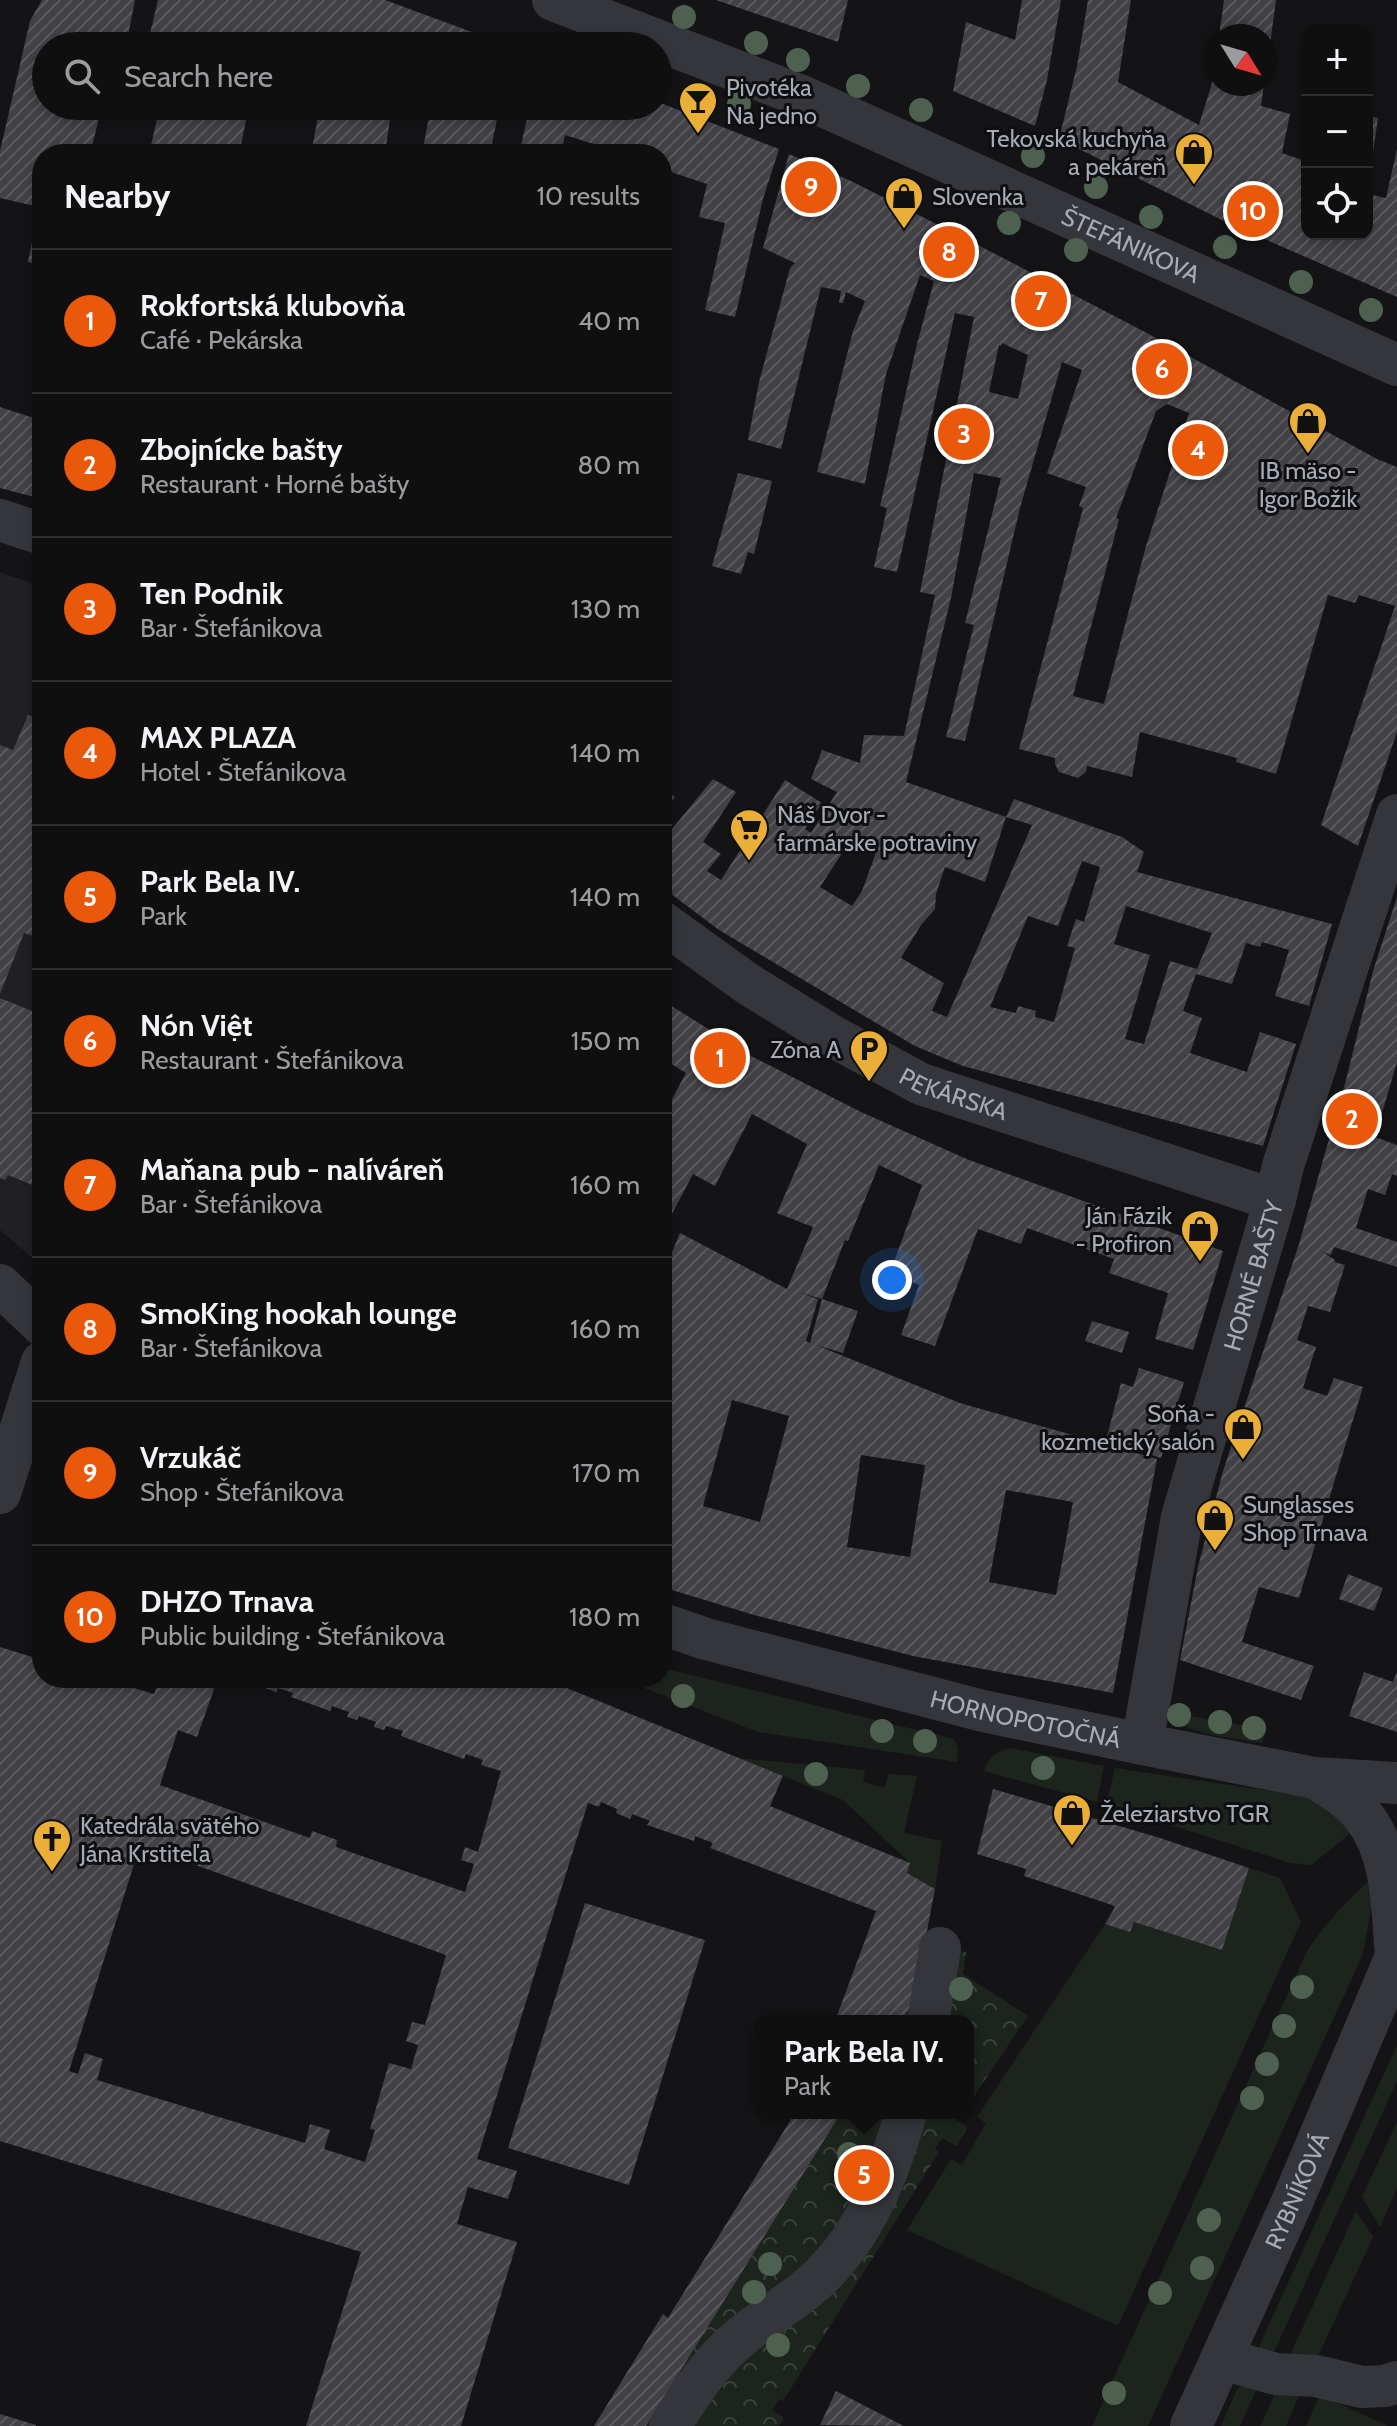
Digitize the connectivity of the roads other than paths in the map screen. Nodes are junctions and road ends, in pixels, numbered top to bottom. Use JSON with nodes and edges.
{"nodes":[{"id":1,"x":553,"y":0,"type":"edge"},
{"id":2,"x":636,"y":32,"type":"edge"},
{"id":3,"x":672,"y":46,"type":"edge"},
{"id":4,"x":1397,"y":365,"type":"edge"},
{"id":5,"x":0,"y":520,"type":"edge"},
{"id":6,"x":32,"y":531,"type":"edge"},
{"id":7,"x":1397,"y":815,"type":"edge"},
{"id":8,"x":672,"y":929,"type":"edge"},
{"id":9,"x":1275,"y":1200,"type":"junction"},
{"id":10,"x":0,"y":1285,"type":"edge"},
{"id":11,"x":32,"y":1315,"type":"edge"},
{"id":12,"x":32,"y":1393,"type":"edge"},
{"id":13,"x":0,"y":1493,"type":"edge"},
{"id":14,"x":672,"y":1627,"type":"edge"},
{"id":15,"x":1142,"y":1744,"type":"junction"},
{"id":16,"x":1315,"y":1778,"type":"junction"},
{"id":17,"x":1397,"y":1783,"type":"edge"},
{"id":18,"x":940,"y":1948,"type":"dead end"},
{"id":19,"x":1396,"y":1956,"type":"edge"},
{"id":20,"x":929,"y":2015,"type":"edge"},
{"id":21,"x":904,"y":2119,"type":"edge"},
{"id":22,"x":1222,"y":2359,"type":"junction"},
{"id":23,"x":1397,"y":2382,"type":"edge"},
{"id":24,"x":670,"y":2426,"type":"edge"},
{"id":25,"x":1191,"y":2426,"type":"edge"}],
"edges":[{"from":1,"to":2,"type":"street","name":"ŠTEFÁNIKOVA"},
{"from":3,"to":4,"type":"street","name":"ŠTEFÁNIKOVA"},
{"from":5,"to":6,"type":"street"},
{"from":7,"to":9,"type":"street","name":"HORNÉ BAŠTY"},
{"from":8,"to":9,"type":"street","name":"PEKÁRSKA"},
{"from":9,"to":15,"type":"street","name":"HORNÉ BAŠTY"},
{"from":10,"to":11,"type":"street"},
{"from":12,"to":13,"type":"street"},
{"from":14,"to":15,"type":"street","name":"HORNOPOTOČNÁ"},
{"from":15,"to":16,"type":"street","name":"HORNOPOTOČNÁ"},
{"from":16,"to":17,"type":"street","name":"HORNOPOTOČNÁ"},
{"from":16,"to":19,"type":"street"},
{"from":18,"to":20,"type":"street"},
{"from":19,"to":22,"type":"street","name":"RYBNÍKOVÁ"},
{"from":21,"to":24,"type":"street"},
{"from":22,"to":23,"type":"street"},
{"from":22,"to":25,"type":"street","name":"RYBNÍKOVÁ"}]}
